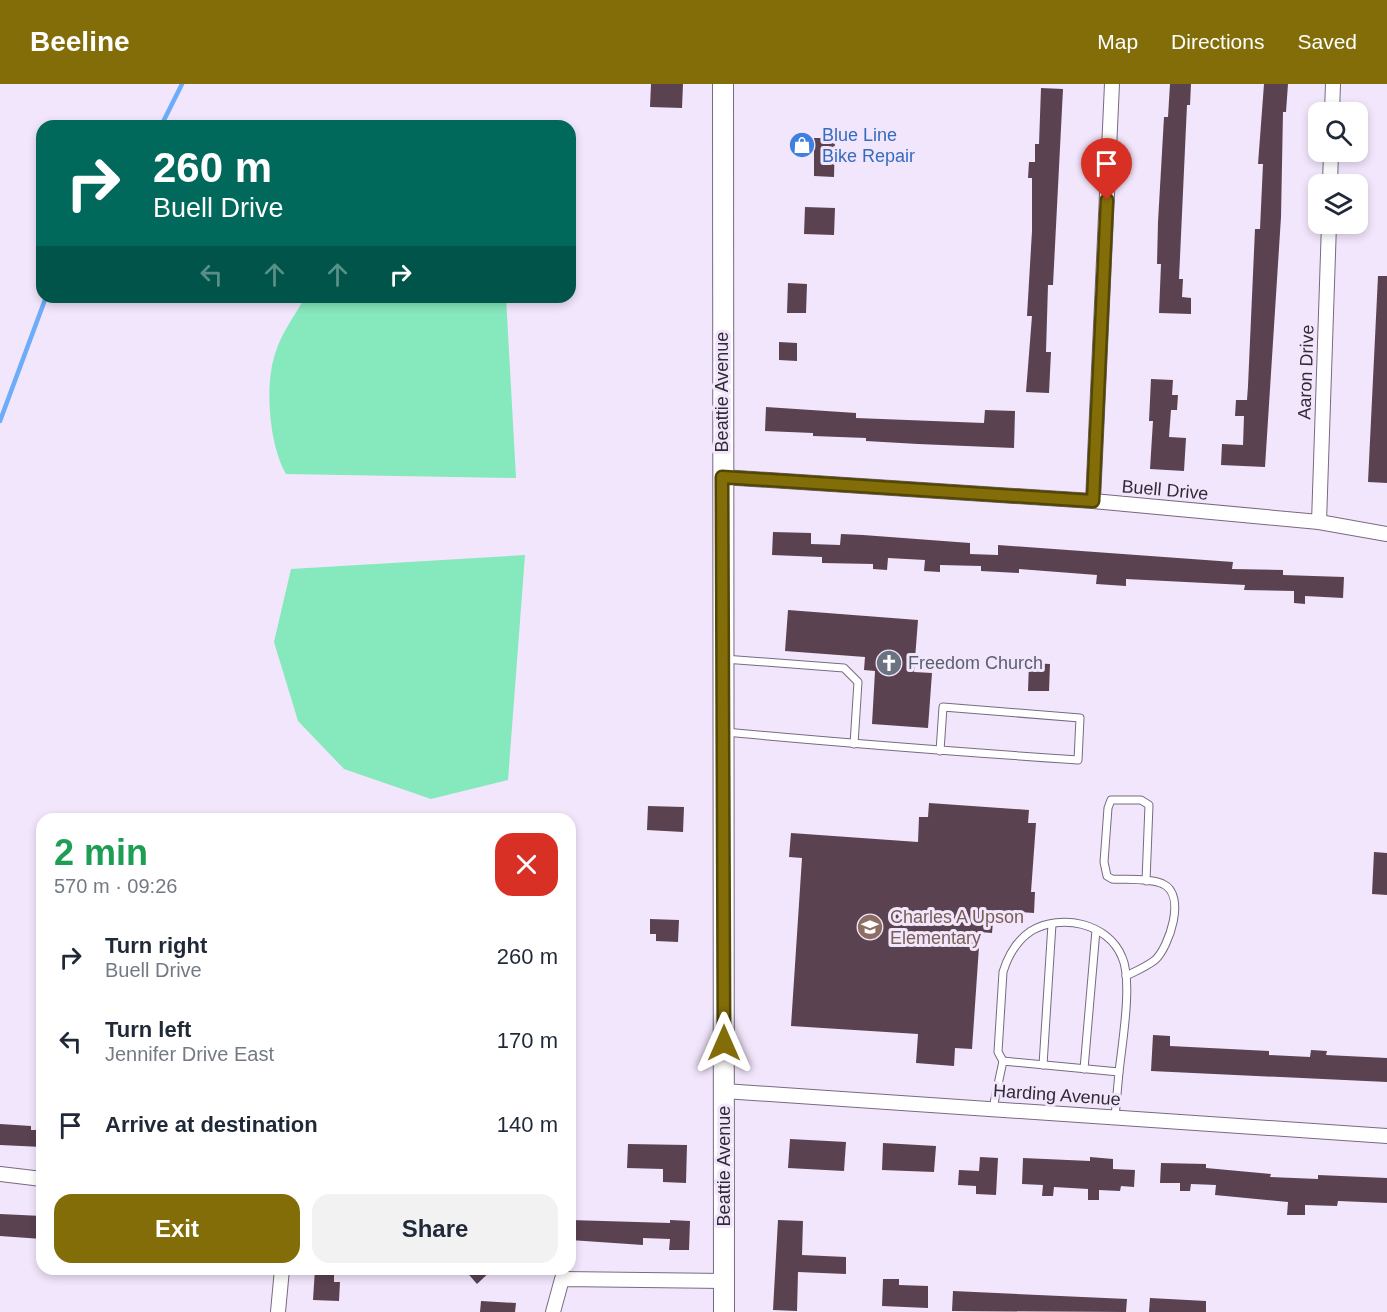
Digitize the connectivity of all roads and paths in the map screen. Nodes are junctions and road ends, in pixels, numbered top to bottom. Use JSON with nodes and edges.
{"nodes":[{"id":1,"x":723,"y":84,"type":"edge"},
{"id":2,"x":1112,"y":84,"type":"edge"},
{"id":3,"x":1333,"y":84,"type":"edge"},
{"id":4,"x":1332,"y":102,"type":"edge"},
{"id":5,"x":1329,"y":234,"type":"edge"},
{"id":6,"x":722,"y":477,"type":"junction"},
{"id":7,"x":1093,"y":501,"type":"junction"},
{"id":8,"x":1319,"y":522,"type":"junction"},
{"id":9,"x":1387,"y":534,"type":"edge"},
{"id":10,"x":723,"y":659,"type":"junction"},
{"id":11,"x":723,"y":732,"type":"junction"},
{"id":12,"x":854,"y":744,"type":"junction"},
{"id":13,"x":940,"y":751,"type":"junction"},
{"id":14,"x":1146,"y":881,"type":"junction"},
{"id":15,"x":1052,"y":924,"type":"junction"},
{"id":16,"x":1096,"y":930,"type":"junction"},
{"id":17,"x":1126,"y":976,"type":"junction"},
{"id":18,"x":1003,"y":1061,"type":"junction"},
{"id":19,"x":1043,"y":1065,"type":"junction"},
{"id":20,"x":1084,"y":1069,"type":"junction"},
{"id":21,"x":1119,"y":1072,"type":"junction"},
{"id":22,"x":724,"y":1091,"type":"junction"},
{"id":23,"x":993,"y":1108,"type":"junction"},
{"id":24,"x":1115,"y":1117,"type":"junction"},
{"id":25,"x":1387,"y":1136,"type":"edge"},
{"id":26,"x":0,"y":1174,"type":"edge"},
{"id":27,"x":36,"y":1178,"type":"edge"},
{"id":28,"x":281,"y":1275,"type":"edge"},
{"id":29,"x":724,"y":1281,"type":"junction"},
{"id":30,"x":278,"y":1312,"type":"edge"},
{"id":31,"x":553,"y":1312,"type":"edge"},
{"id":32,"x":724,"y":1312,"type":"edge"}],
"edges":[{"from":1,"to":6,"type":"street","name":"Beattie Avenue"},
{"from":2,"to":7,"type":"street"},
{"from":3,"to":4,"type":"street"},
{"from":5,"to":8,"type":"street","name":"Aaron Drive"},
{"from":6,"to":7,"type":"street","name":"Buell Drive"},
{"from":6,"to":10,"type":"street","name":"Beattie Avenue"},
{"from":7,"to":8,"type":"street","name":"Buell Drive"},
{"from":8,"to":9,"type":"street","name":"Buell Drive"},
{"from":10,"to":11,"type":"street","name":"Beattie Avenue"},
{"from":10,"to":12,"type":"lane"},
{"from":11,"to":12,"type":"lane"},
{"from":11,"to":22,"type":"street","name":"Beattie Avenue"},
{"from":12,"to":13,"type":"lane"},
{"from":13,"to":13,"type":"lane"},
{"from":14,"to":14,"type":"lane"},
{"from":14,"to":17,"type":"lane"},
{"from":15,"to":16,"type":"lane"},
{"from":15,"to":18,"type":"lane"},
{"from":15,"to":19,"type":"lane"},
{"from":16,"to":17,"type":"lane"},
{"from":16,"to":20,"type":"lane"},
{"from":17,"to":21,"type":"lane"},
{"from":18,"to":19,"type":"lane"},
{"from":18,"to":23,"type":"lane"},
{"from":19,"to":20,"type":"lane"},
{"from":20,"to":21,"type":"lane"},
{"from":21,"to":24,"type":"lane"},
{"from":22,"to":23,"type":"street","name":"Harding Avenue"},
{"from":22,"to":29,"type":"street","name":"Beattie Avenue"},
{"from":23,"to":24,"type":"street","name":"Harding Avenue"},
{"from":24,"to":25,"type":"street","name":"Harding Avenue"},
{"from":26,"to":27,"type":"street"},
{"from":28,"to":30,"type":"street"},
{"from":29,"to":31,"type":"street"},
{"from":29,"to":32,"type":"street","name":"Beattie Avenue"}]}
